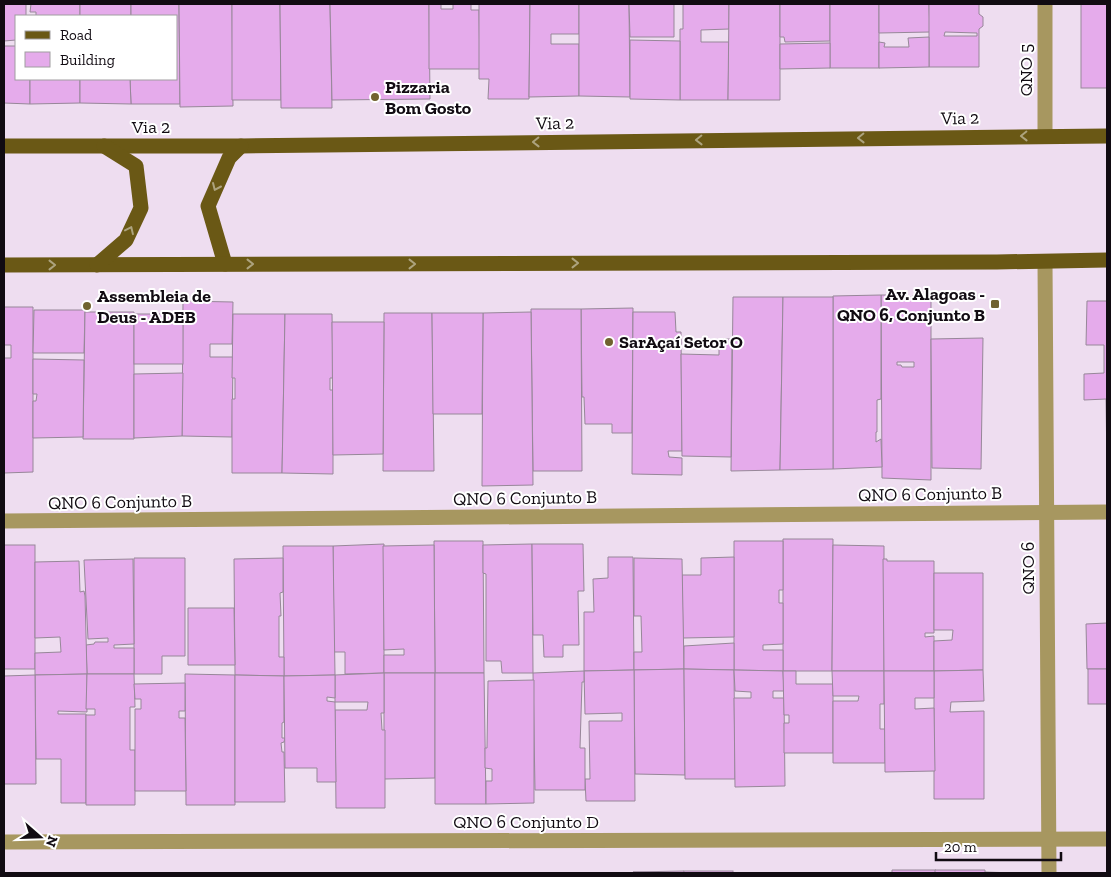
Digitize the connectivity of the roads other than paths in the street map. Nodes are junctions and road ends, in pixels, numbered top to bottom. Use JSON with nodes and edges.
{"nodes":[{"id":1,"x":1044,"y":4,"type":"edge"},
{"id":2,"x":1045,"y":136,"type":"junction"},
{"id":3,"x":1107,"y":136,"type":"edge"},
{"id":4,"x":103,"y":145,"type":"junction"},
{"id":5,"x":4,"y":146,"type":"edge"},
{"id":6,"x":241,"y":146,"type":"junction"},
{"id":7,"x":1107,"y":260,"type":"edge"},
{"id":8,"x":1045,"y":262,"type":"junction"},
{"id":9,"x":225,"y":264,"type":"junction"},
{"id":10,"x":4,"y":265,"type":"edge"},
{"id":11,"x":97,"y":265,"type":"junction"},
{"id":12,"x":1046,"y":512,"type":"junction"},
{"id":13,"x":1107,"y":512,"type":"edge"},
{"id":14,"x":4,"y":521,"type":"edge"},
{"id":15,"x":1048,"y":839,"type":"junction"},
{"id":16,"x":1107,"y":839,"type":"edge"},
{"id":17,"x":4,"y":842,"type":"edge"},
{"id":18,"x":1049,"y":873,"type":"edge"}],
"edges":[{"from":1,"to":2,"type":"street","name":"QNO 5"},
{"from":2,"to":3,"type":"main road","name":"Via 2"},
{"from":2,"to":6,"type":"main road","name":"Via 2","one_way":true},
{"from":4,"to":5,"type":"main road","name":"Via 2"},
{"from":4,"to":6,"type":"main road","name":"Via 2"},
{"from":11,"to":4,"type":"main road","one_way":true},
{"from":6,"to":9,"type":"main road","one_way":true},
{"from":7,"to":8,"type":"main road"},
{"from":9,"to":8,"type":"main road","one_way":true},
{"from":8,"to":12,"type":"street","name":"QNO 6"},
{"from":9,"to":11,"type":"main road"},
{"from":10,"to":11,"type":"main road","one_way":true},
{"from":12,"to":13,"type":"street","name":"QNO 6 Conjunto B"},
{"from":12,"to":14,"type":"street","name":"QNO 6 Conjunto B"},
{"from":12,"to":15,"type":"street","name":"QNO 6"},
{"from":15,"to":16,"type":"street","name":"QNO 6 Conjunto D"},
{"from":15,"to":17,"type":"street","name":"QNO 6 Conjunto D"},
{"from":15,"to":18,"type":"street","name":"QNO 6"}]}
